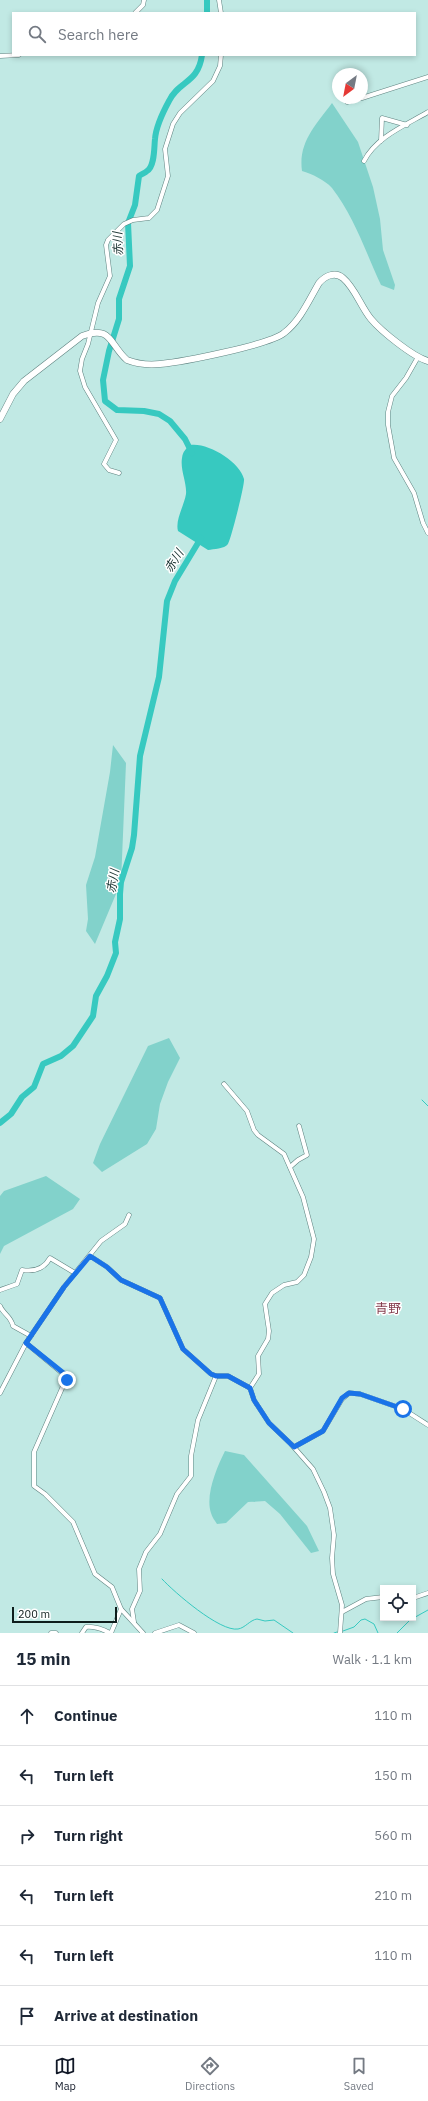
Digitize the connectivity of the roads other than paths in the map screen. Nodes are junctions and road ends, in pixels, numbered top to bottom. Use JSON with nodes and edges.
{"nodes":[{"id":1,"x":144,"y":0,"type":"edge"},
{"id":2,"x":220,"y":0,"type":"edge"},
{"id":3,"x":136,"y":12,"type":"edge"},
{"id":4,"x":221,"y":12,"type":"edge"},
{"id":5,"x":12,"y":55,"type":"edge"},
{"id":6,"x":0,"y":56,"type":"edge"},
{"id":7,"x":221,"y":56,"type":"edge"},
{"id":8,"x":428,"y":77,"type":"edge"},
{"id":9,"x":368,"y":96,"type":"edge"},
{"id":10,"x":428,"y":112,"type":"edge"},
{"id":11,"x":407,"y":125,"type":"junction"},
{"id":12,"x":381,"y":141,"type":"junction"},
{"id":13,"x":364,"y":161,"type":"dead end"},
{"id":14,"x":89,"y":333,"type":"junction"},
{"id":15,"x":418,"y":357,"type":"junction"},
{"id":16,"x":428,"y":361,"type":"edge"},
{"id":17,"x":0,"y":418,"type":"edge"},
{"id":18,"x":119,"y":473,"type":"dead end"},
{"id":19,"x":428,"y":533,"type":"edge"},
{"id":20,"x":224,"y":1084,"type":"dead end"},
{"id":21,"x":299,"y":1126,"type":"dead end"},
{"id":22,"x":290,"y":1167,"type":"junction"},
{"id":23,"x":129,"y":1215,"type":"dead end"},
{"id":24,"x":90,"y":1256,"type":"junction"},
{"id":25,"x":75,"y":1273,"type":"junction"},
{"id":26,"x":0,"y":1290,"type":"edge"},
{"id":27,"x":0,"y":1306,"type":"edge"},
{"id":28,"x":31,"y":1336,"type":"junction"},
{"id":29,"x":26,"y":1343,"type":"junction"},
{"id":30,"x":216,"y":1376,"type":"junction"},
{"id":31,"x":250,"y":1388,"type":"junction"},
{"id":32,"x":0,"y":1393,"type":"edge"},
{"id":33,"x":428,"y":1425,"type":"edge"},
{"id":34,"x":294,"y":1447,"type":"junction"},
{"id":35,"x":428,"y":1593,"type":"edge"},
{"id":36,"x":416,"y":1597,"type":"edge"},
{"id":37,"x":380,"y":1598,"type":"edge"},
{"id":38,"x":121,"y":1609,"type":"junction"},
{"id":39,"x":342,"y":1612,"type":"junction"},
{"id":40,"x":134,"y":1622,"type":"junction"},
{"id":41,"x":51,"y":1633,"type":"edge"},
{"id":42,"x":56,"y":1633,"type":"edge"},
{"id":43,"x":82,"y":1633,"type":"edge"},
{"id":44,"x":110,"y":1633,"type":"edge"},
{"id":45,"x":143,"y":1633,"type":"edge"},
{"id":46,"x":156,"y":1633,"type":"edge"},
{"id":47,"x":194,"y":1633,"type":"edge"},
{"id":48,"x":340,"y":1633,"type":"edge"}],
"edges":[{"from":1,"to":3,"type":"street"},
{"from":2,"to":4,"type":"street"},
{"from":5,"to":6,"type":"street"},
{"from":7,"to":14,"type":"street"},
{"from":8,"to":9,"type":"street"},
{"from":10,"to":11,"type":"street"},
{"from":11,"to":12,"type":"street"},
{"from":11,"to":12,"type":"street"},
{"from":12,"to":13,"type":"street"},
{"from":14,"to":15,"type":"street"},
{"from":14,"to":17,"type":"street"},
{"from":14,"to":18,"type":"street"},
{"from":15,"to":16,"type":"street"},
{"from":15,"to":19,"type":"street"},
{"from":20,"to":22,"type":"street"},
{"from":21,"to":22,"type":"street"},
{"from":22,"to":31,"type":"street"},
{"from":23,"to":24,"type":"street"},
{"from":24,"to":25,"type":"street"},
{"from":24,"to":30,"type":"street"},
{"from":25,"to":26,"type":"street"},
{"from":25,"to":28,"type":"street"},
{"from":27,"to":28,"type":"street"},
{"from":28,"to":29,"type":"street"},
{"from":29,"to":32,"type":"street"},
{"from":29,"to":38,"type":"street"},
{"from":30,"to":31,"type":"street"},
{"from":30,"to":40,"type":"street"},
{"from":31,"to":34,"type":"street"},
{"from":33,"to":34,"type":"street"},
{"from":34,"to":39,"type":"street"},
{"from":35,"to":36,"type":"street"},
{"from":37,"to":39,"type":"street"},
{"from":38,"to":40,"type":"street"},
{"from":38,"to":44,"type":"street"},
{"from":39,"to":48,"type":"street"},
{"from":40,"to":45,"type":"street"},
{"from":41,"to":42,"type":"street"},
{"from":43,"to":44,"type":"street"},
{"from":46,"to":47,"type":"street"}]}
